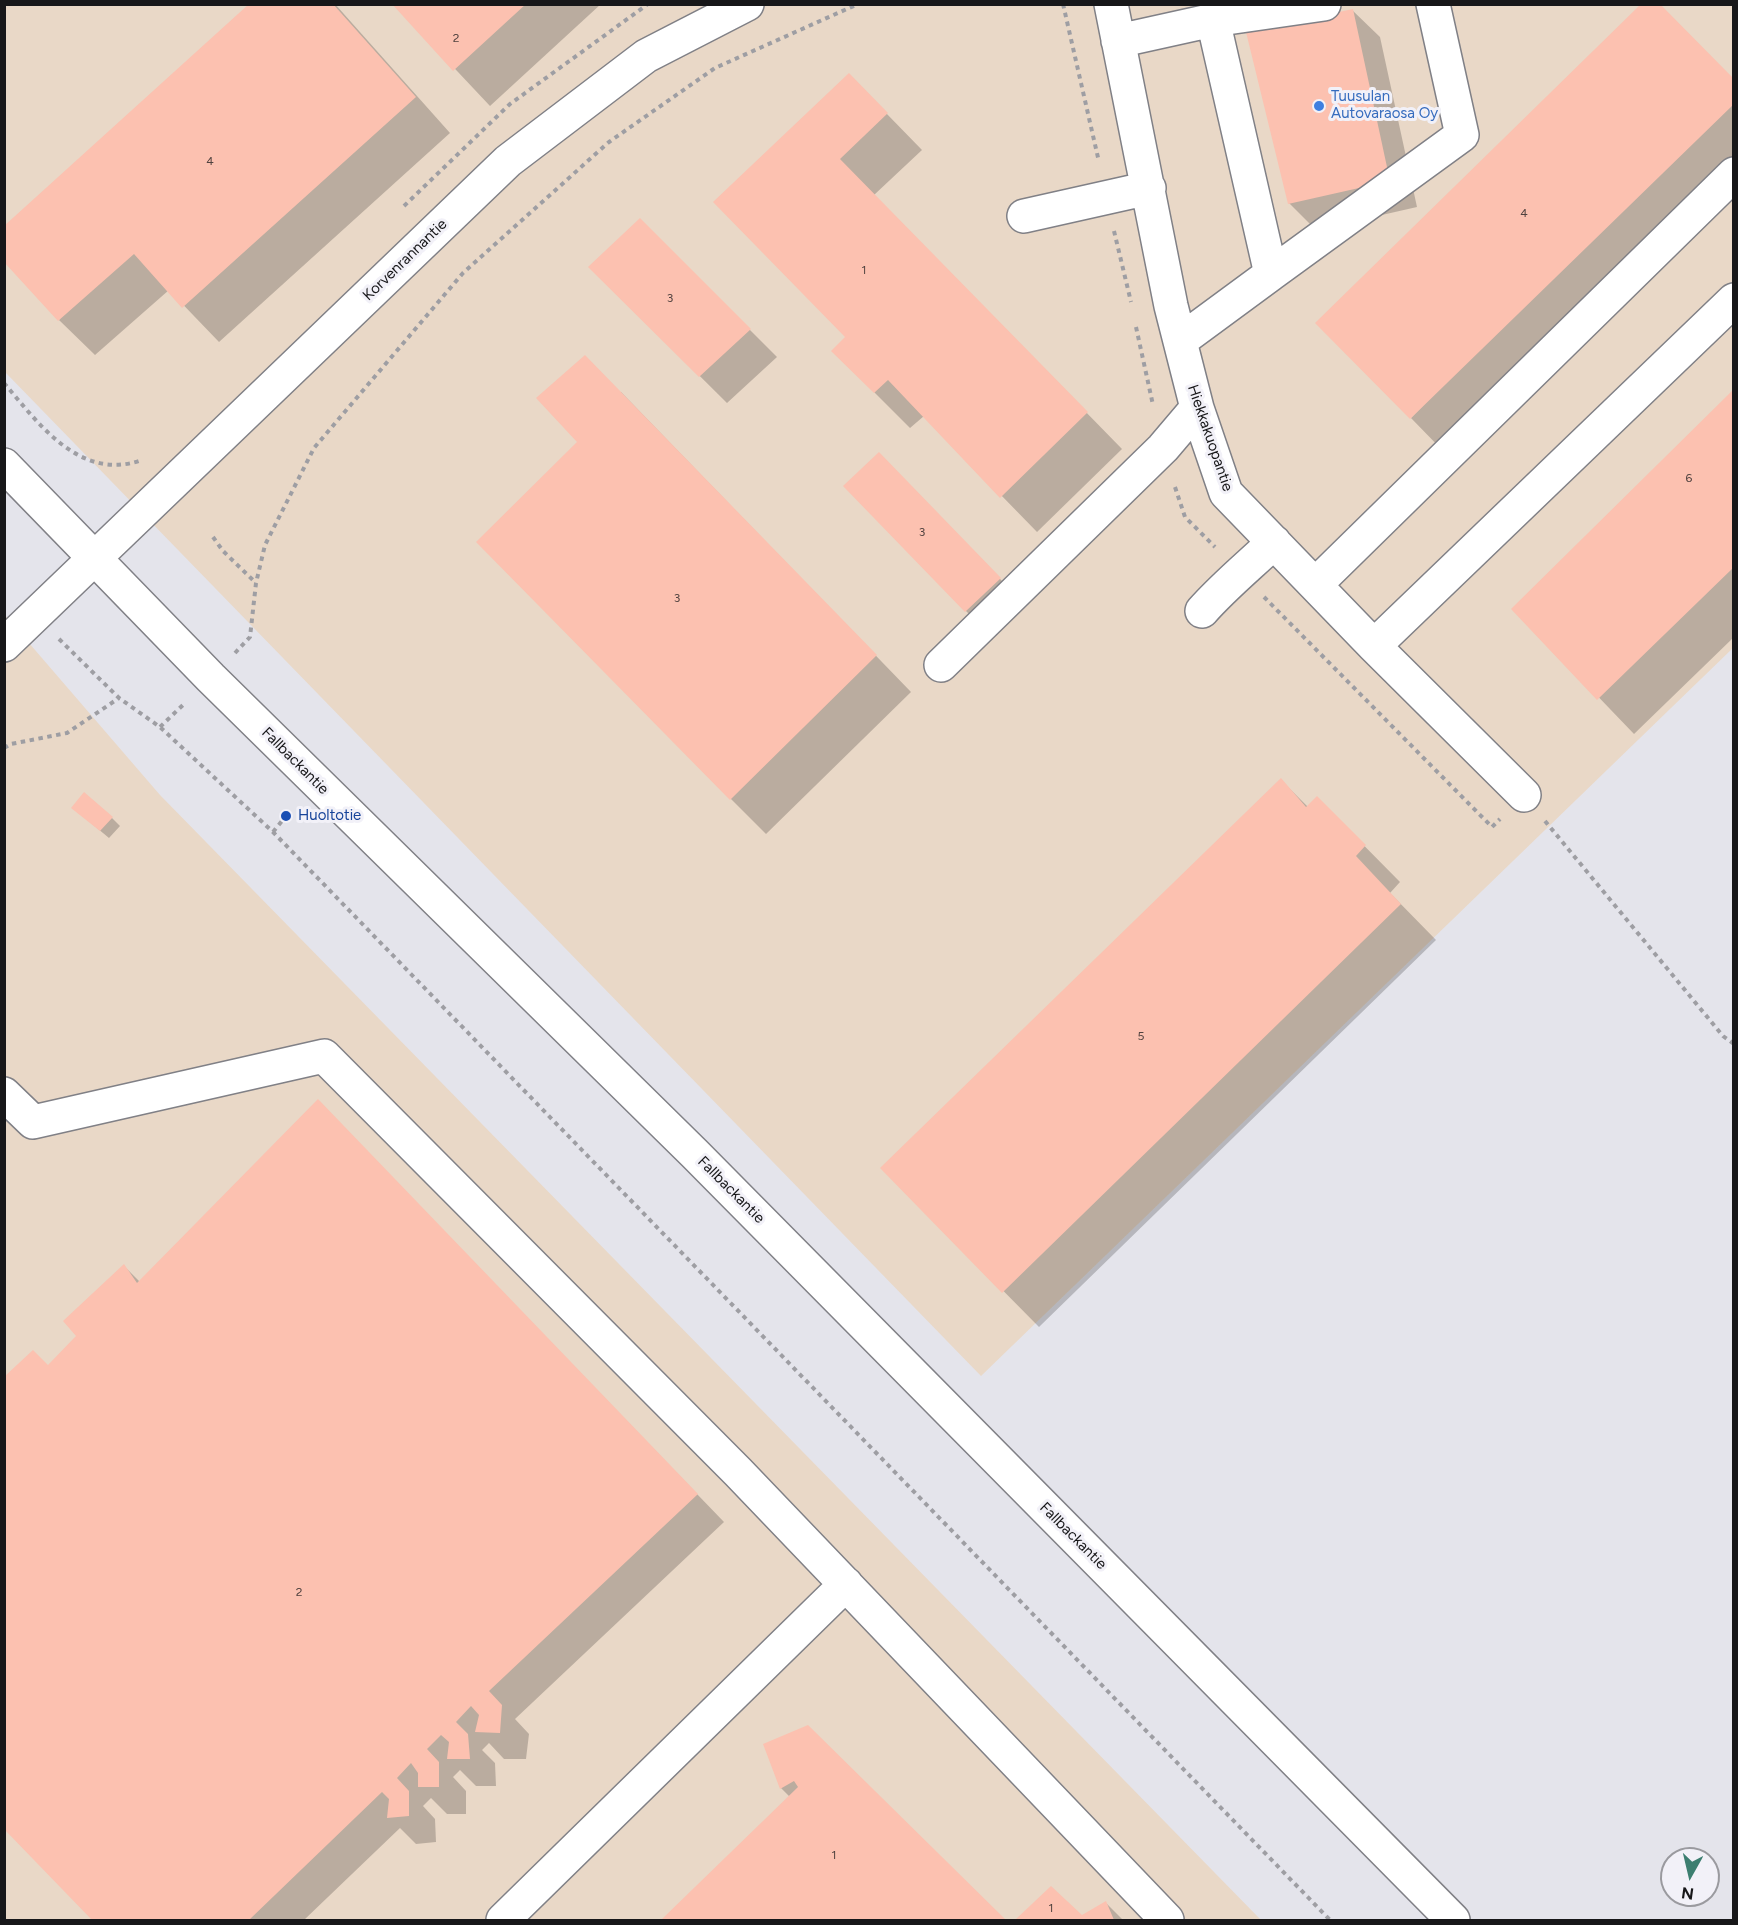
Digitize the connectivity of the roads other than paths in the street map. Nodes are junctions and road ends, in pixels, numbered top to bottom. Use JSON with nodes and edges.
{"nodes":[{"id":1,"x":747,"y":4,"type":"edge"},
{"id":2,"x":1111,"y":4,"type":"edge"},
{"id":3,"x":1324,"y":4,"type":"edge"},
{"id":4,"x":1433,"y":4,"type":"edge"},
{"id":5,"x":1213,"y":20,"type":"junction"},
{"id":6,"x":1118,"y":41,"type":"junction"},
{"id":7,"x":1734,"y":174,"type":"edge"},
{"id":8,"x":1149,"y":188,"type":"junction"},
{"id":9,"x":1024,"y":216,"type":"dead end"},
{"id":10,"x":1271,"y":274,"type":"junction"},
{"id":11,"x":1734,"y":300,"type":"edge"},
{"id":12,"x":1180,"y":341,"type":"junction"},
{"id":13,"x":1197,"y":408,"type":"junction"},
{"id":14,"x":4,"y":465,"type":"edge"},
{"id":15,"x":1274,"y":542,"type":"junction"},
{"id":16,"x":96,"y":558,"type":"junction"},
{"id":17,"x":1315,"y":585,"type":"junction"},
{"id":18,"x":1202,"y":611,"type":"dead end"},
{"id":19,"x":4,"y":645,"type":"edge"},
{"id":20,"x":1374,"y":646,"type":"junction"},
{"id":21,"x":941,"y":665,"type":"dead end"},
{"id":22,"x":1524,"y":795,"type":"road end"},
{"id":23,"x":4,"y":1094,"type":"edge"},
{"id":24,"x":846,"y":1584,"type":"junction"},
{"id":25,"x":503,"y":1920,"type":"edge"},
{"id":26,"x":1167,"y":1920,"type":"edge"},
{"id":27,"x":1453,"y":1920,"type":"edge"}],
"edges":[{"from":1,"to":16,"type":"street","name":"Korvenrannantie"},
{"from":2,"to":6,"type":"street","name":"Hiekkakuopantie"},
{"from":3,"to":5,"type":"street"},
{"from":4,"to":10,"type":"street"},
{"from":5,"to":6,"type":"street"},
{"from":5,"to":10,"type":"street"},
{"from":6,"to":8,"type":"street","name":"Hiekkakuopantie"},
{"from":7,"to":17,"type":"street"},
{"from":8,"to":9,"type":"street"},
{"from":8,"to":12,"type":"street","name":"Hiekkakuopantie"},
{"from":10,"to":12,"type":"street"},
{"from":11,"to":20,"type":"street"},
{"from":12,"to":13,"type":"street","name":"Hiekkakuopantie"},
{"from":13,"to":15,"type":"street","name":"Hiekkakuopantie"},
{"from":13,"to":21,"type":"street"},
{"from":14,"to":16,"type":"street","name":"Fallbackantie"},
{"from":15,"to":17,"type":"street","name":"Hiekkakuopantie"},
{"from":15,"to":18,"type":"street"},
{"from":16,"to":19,"type":"street"},
{"from":16,"to":27,"type":"street","name":"Fallbackantie"},
{"from":17,"to":20,"type":"street","name":"Hiekkakuopantie"},
{"from":20,"to":22,"type":"street","name":"Hiekkakuopantie"},
{"from":23,"to":24,"type":"street"},
{"from":24,"to":25,"type":"street"},
{"from":24,"to":26,"type":"street"}]}
